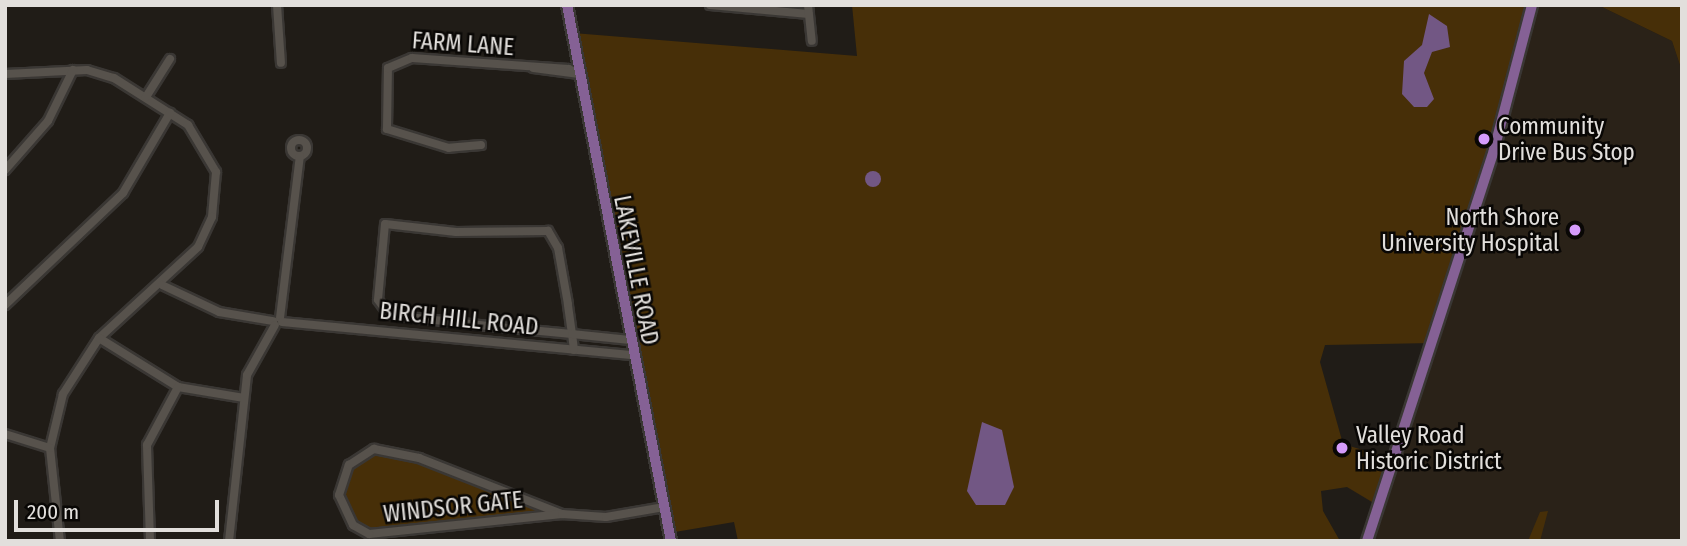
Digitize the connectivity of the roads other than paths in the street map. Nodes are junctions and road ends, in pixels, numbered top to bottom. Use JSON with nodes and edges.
{"nodes":[{"id":1,"x":277,"y":5,"type":"edge"},
{"id":2,"x":568,"y":5,"type":"edge"},
{"id":3,"x":710,"y":5,"type":"edge"},
{"id":4,"x":1532,"y":5,"type":"edge"},
{"id":5,"x":717,"y":6,"type":"edge"},
{"id":6,"x":808,"y":10,"type":"edge"},
{"id":7,"x":812,"y":41,"type":"dead end"},
{"id":8,"x":170,"y":59,"type":"dead end"},
{"id":9,"x":281,"y":63,"type":"dead end"},
{"id":10,"x":73,"y":70,"type":"junction"},
{"id":11,"x":5,"y":74,"type":"edge"},
{"id":12,"x":579,"y":74,"type":"junction"},
{"id":13,"x":146,"y":97,"type":"junction"},
{"id":14,"x":170,"y":113,"type":"junction"},
{"id":15,"x":481,"y":145,"type":"dead end"},
{"id":16,"x":300,"y":156,"type":"dead end"},
{"id":17,"x":5,"y":170,"type":"edge"},
{"id":18,"x":162,"y":285,"type":"junction"},
{"id":19,"x":5,"y":305,"type":"edge"},
{"id":20,"x":278,"y":321,"type":"junction"},
{"id":21,"x":572,"y":334,"type":"junction"},
{"id":22,"x":99,"y":338,"type":"junction"},
{"id":23,"x":630,"y":340,"type":"junction"},
{"id":24,"x":575,"y":350,"type":"junction"},
{"id":25,"x":633,"y":355,"type":"junction"},
{"id":26,"x":178,"y":387,"type":"junction"},
{"id":27,"x":200,"y":391,"type":"junction"},
{"id":28,"x":244,"y":398,"type":"junction"},
{"id":29,"x":168,"y":401,"type":"junction"},
{"id":30,"x":5,"y":434,"type":"edge"},
{"id":31,"x":50,"y":448,"type":"junction"},
{"id":32,"x":664,"y":507,"type":"junction"},
{"id":33,"x":562,"y":514,"type":"junction"},
{"id":34,"x":60,"y":541,"type":"edge"},
{"id":35,"x":150,"y":541,"type":"edge"},
{"id":36,"x":229,"y":541,"type":"edge"},
{"id":37,"x":671,"y":541,"type":"edge"},
{"id":38,"x":1367,"y":541,"type":"edge"}],
"edges":[{"from":1,"to":9,"type":"street"},
{"from":2,"to":12,"type":"main road","name":"LAKEVILLE ROAD"},
{"from":3,"to":5,"type":"street"},
{"from":4,"to":38,"type":"main road"},
{"from":5,"to":6,"type":"street"},
{"from":6,"to":7,"type":"street"},
{"from":8,"to":13,"type":"street"},
{"from":10,"to":11,"type":"street"},
{"from":10,"to":13,"type":"street"},
{"from":10,"to":17,"type":"street"},
{"from":12,"to":15,"type":"street","name":"FARM LANE"},
{"from":12,"to":23,"type":"main road","name":"LAKEVILLE ROAD"},
{"from":13,"to":14,"type":"street"},
{"from":14,"to":18,"type":"street"},
{"from":14,"to":19,"type":"street"},
{"from":16,"to":20,"type":"street"},
{"from":18,"to":20,"type":"street","name":"BIRCH HILL ROAD"},
{"from":18,"to":22,"type":"street"},
{"from":20,"to":24,"type":"street","name":"BIRCH HILL ROAD"},
{"from":20,"to":28,"type":"street"},
{"from":21,"to":21,"type":"street"},
{"from":21,"to":23,"type":"street"},
{"from":21,"to":24,"type":"street"},
{"from":22,"to":26,"type":"street"},
{"from":22,"to":31,"type":"street"},
{"from":23,"to":25,"type":"main road","name":"LAKEVILLE ROAD"},
{"from":24,"to":25,"type":"street","name":"BIRCH HILL ROAD"},
{"from":25,"to":32,"type":"main road","name":"LAKEVILLE ROAD"},
{"from":26,"to":27,"type":"street"},
{"from":26,"to":29,"type":"street"},
{"from":27,"to":28,"type":"street"},
{"from":27,"to":29,"type":"street"},
{"from":28,"to":36,"type":"street"},
{"from":29,"to":35,"type":"street"},
{"from":30,"to":31,"type":"street"},
{"from":31,"to":34,"type":"street"},
{"from":32,"to":33,"type":"street","name":"WINDSOR GATE"},
{"from":32,"to":37,"type":"main road","name":"LAKEVILLE ROAD"},
{"from":33,"to":33,"type":"street","name":"WINDSOR GATE"}]}
